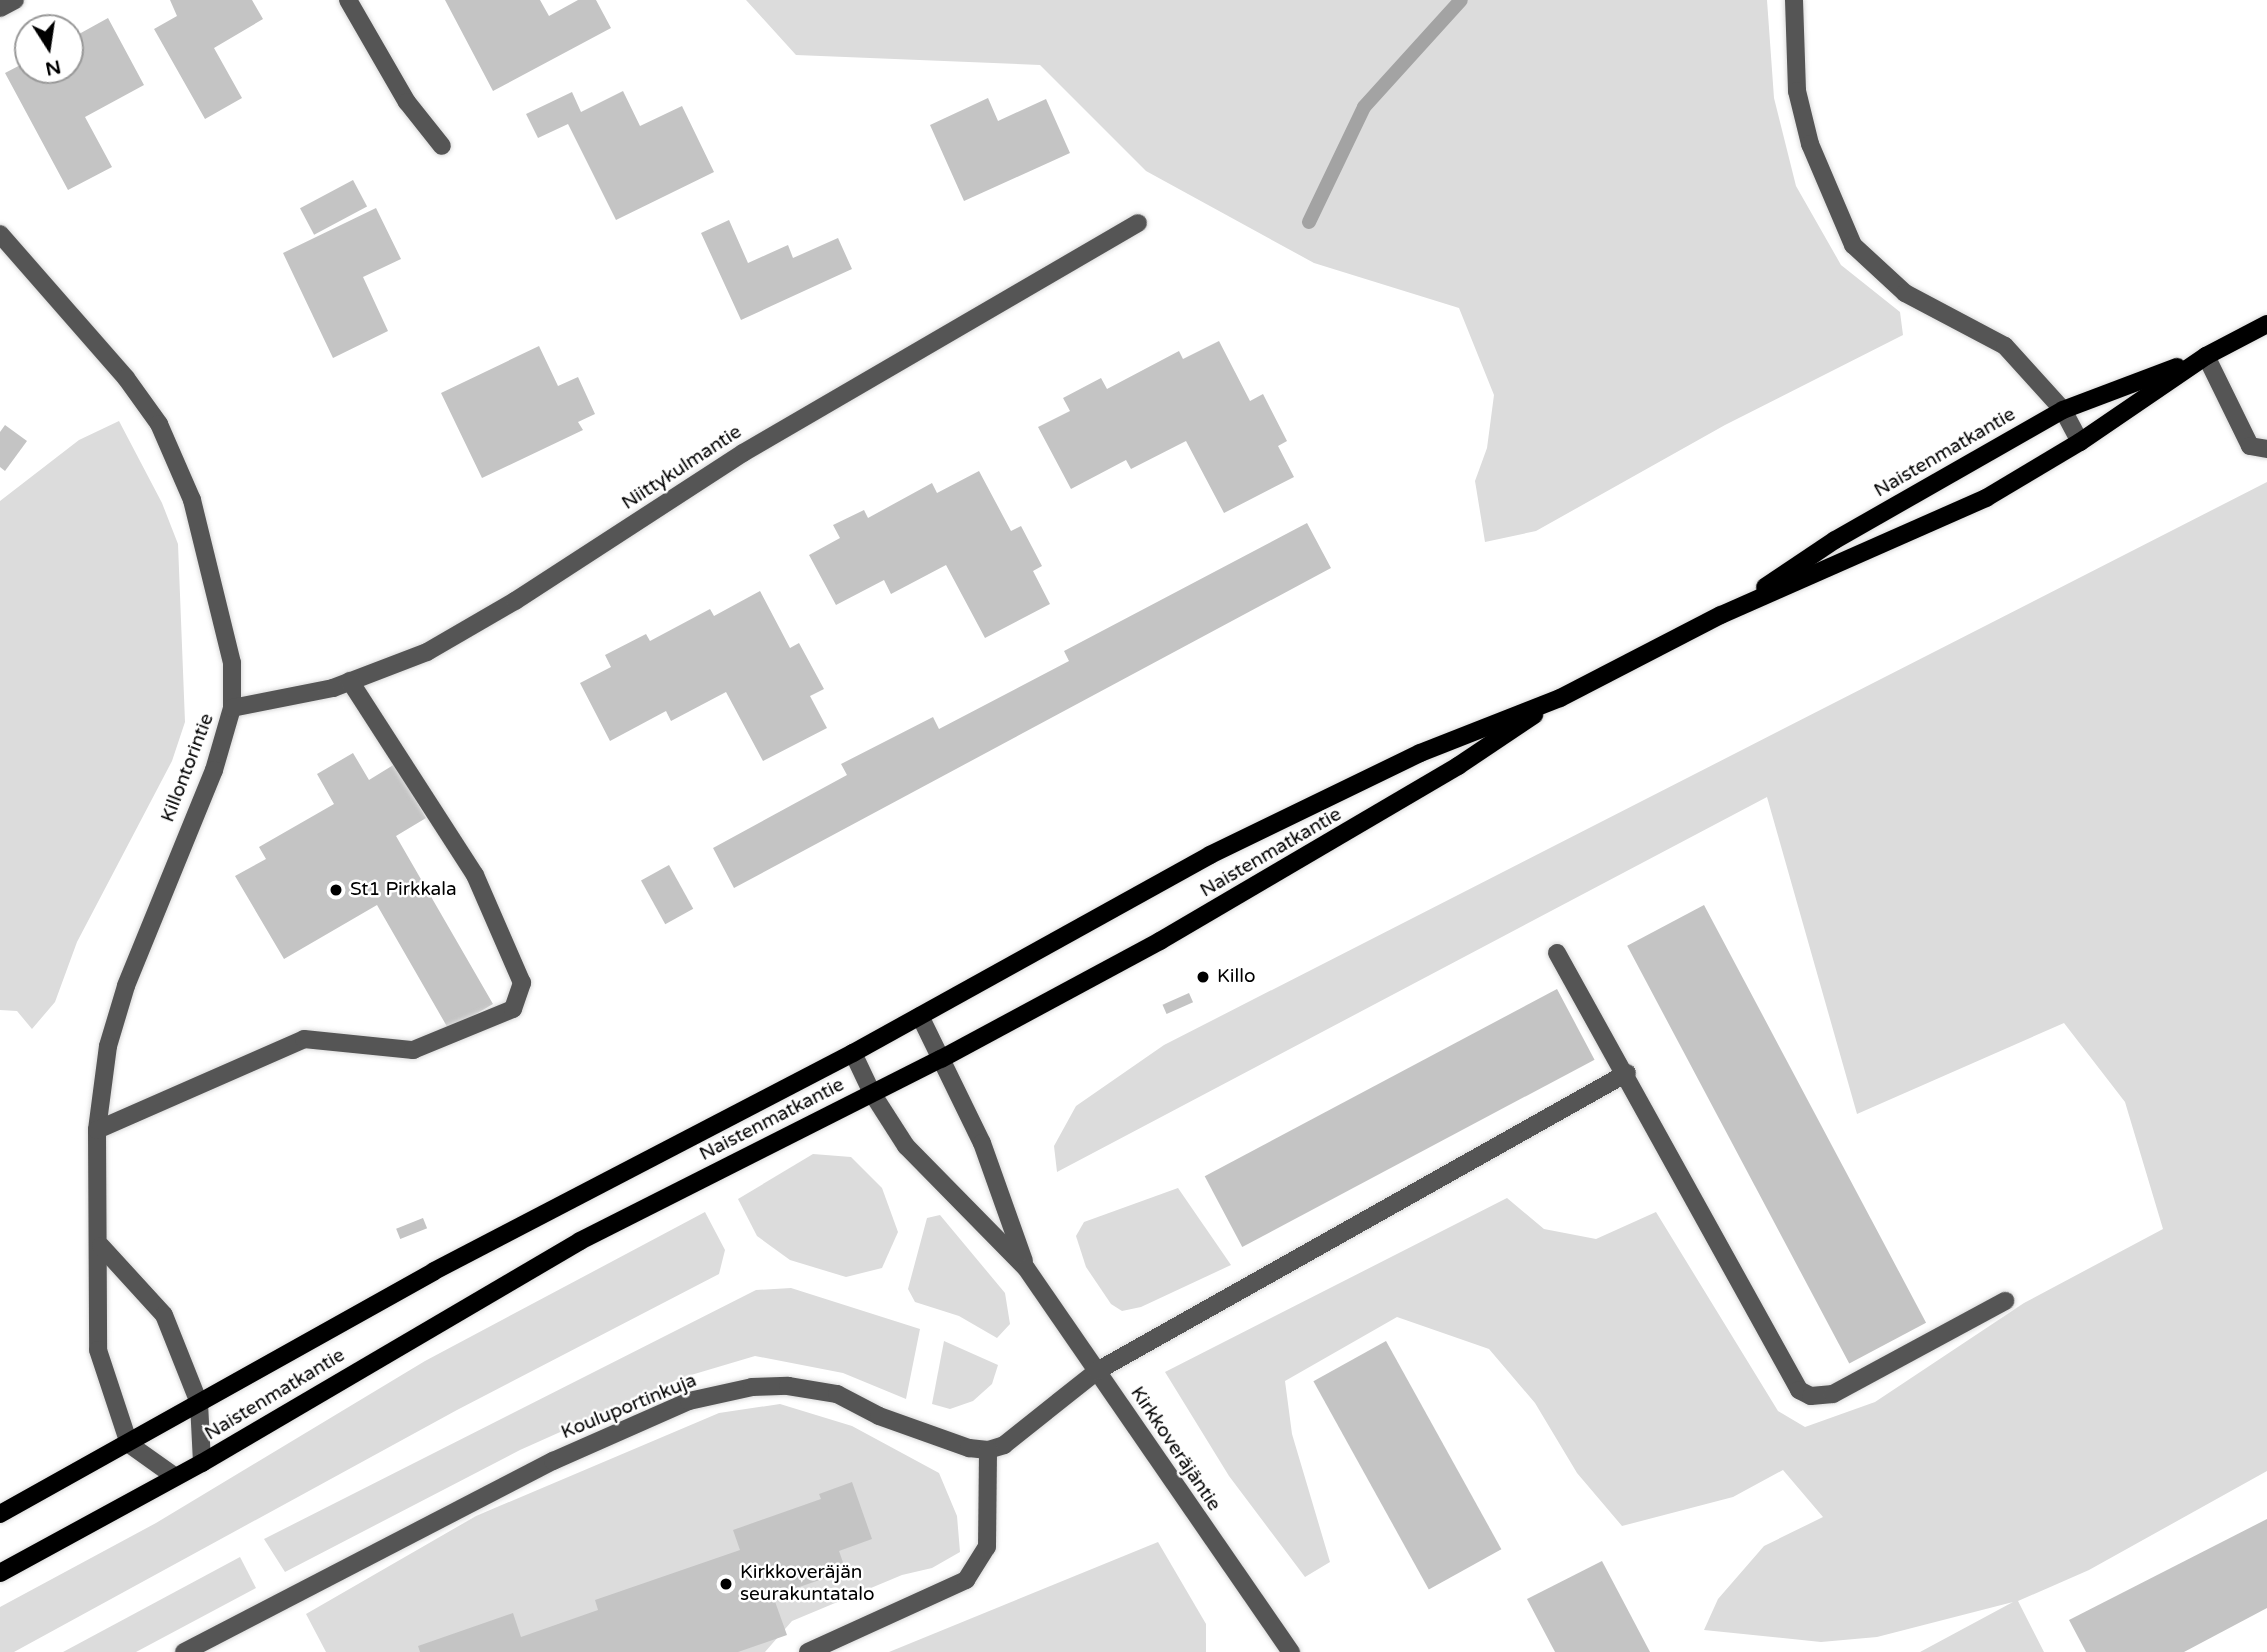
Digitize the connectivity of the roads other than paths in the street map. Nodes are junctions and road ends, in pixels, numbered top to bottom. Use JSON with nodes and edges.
{"nodes":[{"id":1,"x":15,"y":0,"type":"edge"},
{"id":2,"x":348,"y":0,"type":"edge"},
{"id":3,"x":1794,"y":0,"type":"edge"},
{"id":4,"x":0,"y":8,"type":"edge"},
{"id":5,"x":442,"y":146,"type":"dead end"},
{"id":6,"x":1138,"y":223,"type":"dead end"},
{"id":7,"x":0,"y":234,"type":"edge"},
{"id":8,"x":2267,"y":324,"type":"edge"},
{"id":9,"x":2206,"y":356,"type":"junction"},
{"id":10,"x":2063,"y":410,"type":"junction"},
{"id":11,"x":2080,"y":442,"type":"junction"},
{"id":12,"x":2267,"y":449,"type":"edge"},
{"id":13,"x":1721,"y":615,"type":"junction"},
{"id":14,"x":350,"y":681,"type":"junction"},
{"id":15,"x":1560,"y":698,"type":"junction"},
{"id":16,"x":232,"y":708,"type":"junction"},
{"id":17,"x":1557,"y":953,"type":"dead end"},
{"id":18,"x":920,"y":1016,"type":"junction"},
{"id":19,"x":853,"y":1053,"type":"junction"},
{"id":20,"x":941,"y":1059,"type":"junction"},
{"id":21,"x":1627,"y":1073,"type":"junction"},
{"id":22,"x":872,"y":1093,"type":"junction"},
{"id":23,"x":97,"y":1130,"type":"junction"},
{"id":24,"x":101,"y":1246,"type":"junction"},
{"id":25,"x":1026,"y":1268,"type":"junction"},
{"id":26,"x":2006,"y":1301,"type":"dead end"},
{"id":27,"x":1097,"y":1371,"type":"junction"},
{"id":28,"x":199,"y":1403,"type":"junction"},
{"id":29,"x":129,"y":1444,"type":"junction"},
{"id":30,"x":988,"y":1450,"type":"junction"},
{"id":31,"x":202,"y":1463,"type":"junction"},
{"id":32,"x":174,"y":1476,"type":"junction"},
{"id":33,"x":0,"y":1514,"type":"edge"},
{"id":34,"x":0,"y":1573,"type":"edge"},
{"id":35,"x":184,"y":1652,"type":"edge"},
{"id":36,"x":808,"y":1652,"type":"edge"},
{"id":37,"x":1291,"y":1652,"type":"edge"}],
"edges":[{"from":1,"to":4,"type":"street"},
{"from":2,"to":5,"type":"street"},
{"from":3,"to":10,"type":"street"},
{"from":6,"to":14,"type":"street","name":"Niittykulmantie"},
{"from":7,"to":16,"type":"street","name":"Killontorintie"},
{"from":8,"to":9,"type":"main road","name":"Naistenmatkantie"},
{"from":9,"to":10,"type":"main road","name":"Naistenmatkantie"},
{"from":9,"to":11,"type":"main road","name":"Naistenmatkantie"},
{"from":9,"to":12,"type":"street"},
{"from":10,"to":11,"type":"street"},
{"from":10,"to":13,"type":"main road","name":"Naistenmatkantie"},
{"from":11,"to":13,"type":"main road","name":"Naistenmatkantie"},
{"from":13,"to":15,"type":"main road","name":"Naistenmatkantie"},
{"from":14,"to":16,"type":"street","name":"Niittykulmantie"},
{"from":14,"to":23,"type":"street"},
{"from":15,"to":18,"type":"main road","name":"Naistenmatkantie"},
{"from":15,"to":20,"type":"main road","name":"Naistenmatkantie"},
{"from":16,"to":23,"type":"street","name":"Killontorintie"},
{"from":17,"to":21,"type":"street"},
{"from":18,"to":19,"type":"main road","name":"Naistenmatkantie"},
{"from":18,"to":20,"type":"street","name":"Kirkkoveräjäntie"},
{"from":19,"to":22,"type":"street","name":"Kirkkoveräjäntie"},
{"from":19,"to":28,"type":"main road","name":"Naistenmatkantie"},
{"from":20,"to":22,"type":"main road","name":"Naistenmatkantie"},
{"from":20,"to":25,"type":"street","name":"Kirkkoveräjäntie"},
{"from":21,"to":26,"type":"street"},
{"from":21,"to":27,"type":"street"},
{"from":22,"to":25,"type":"street","name":"Kirkkoveräjäntie"},
{"from":22,"to":31,"type":"main road","name":"Naistenmatkantie"},
{"from":23,"to":24,"type":"street","name":"Killontorintie"},
{"from":24,"to":28,"type":"street"},
{"from":24,"to":29,"type":"street","name":"Killontorintie"},
{"from":25,"to":27,"type":"street","name":"Kirkkoveräjäntie"},
{"from":27,"to":30,"type":"street"},
{"from":27,"to":37,"type":"street","name":"Kirkkoveräjäntie"},
{"from":28,"to":29,"type":"main road","name":"Naistenmatkantie"},
{"from":28,"to":31,"type":"street"},
{"from":29,"to":32,"type":"street"},
{"from":29,"to":33,"type":"main road","name":"Naistenmatkantie"},
{"from":30,"to":35,"type":"street","name":"Kouluportinkuja"},
{"from":30,"to":36,"type":"street"},
{"from":31,"to":32,"type":"main road","name":"Naistenmatkantie"},
{"from":32,"to":34,"type":"main road","name":"Naistenmatkantie"}]}
